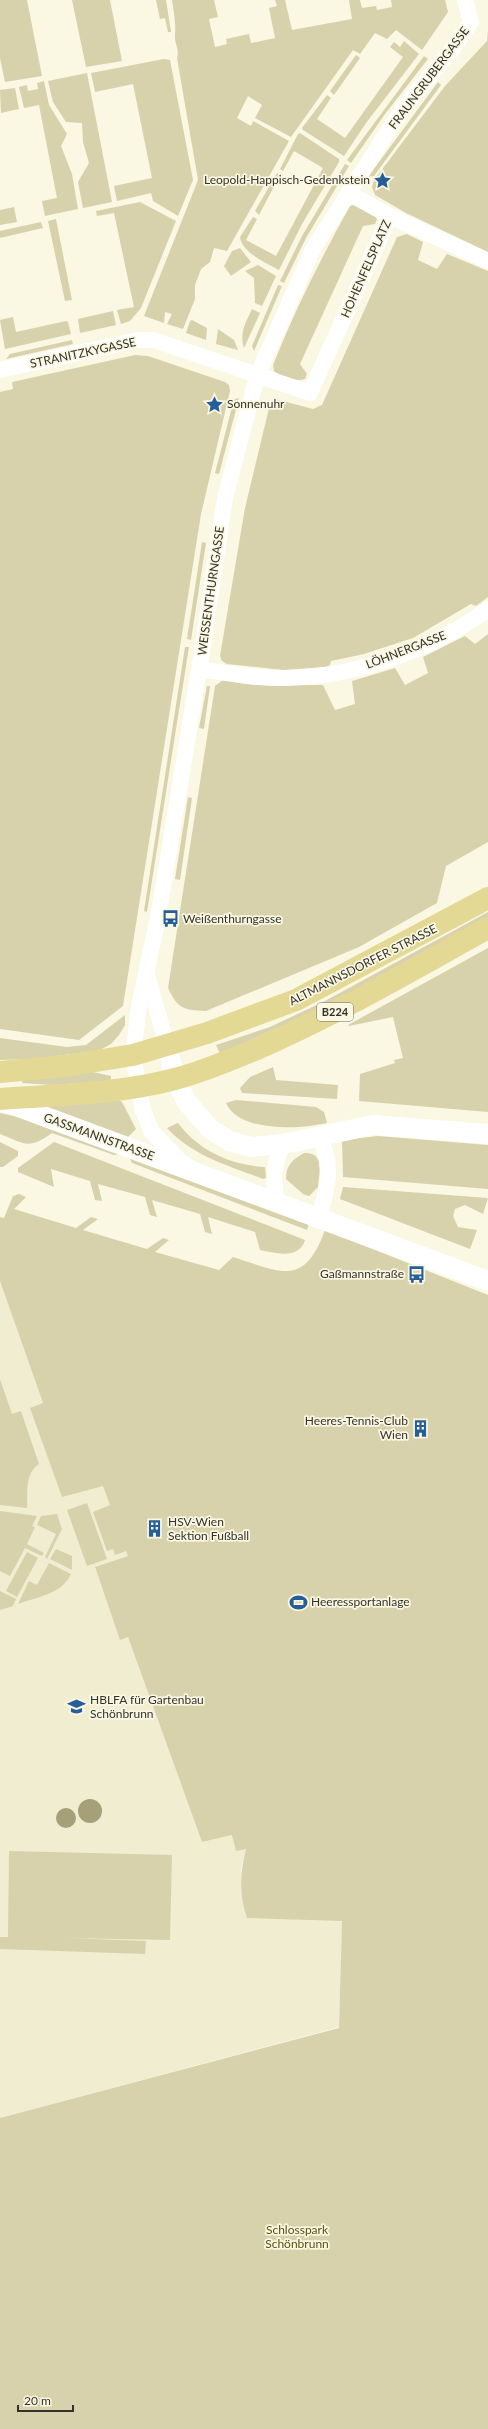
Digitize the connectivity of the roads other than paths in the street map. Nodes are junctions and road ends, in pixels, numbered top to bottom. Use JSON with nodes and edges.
{"nodes":[{"id":1,"x":465,"y":0,"type":"edge"},
{"id":2,"x":348,"y":193,"type":"junction"},
{"id":3,"x":390,"y":216,"type":"junction"},
{"id":4,"x":488,"y":261,"type":"edge"},
{"id":5,"x":0,"y":370,"type":"edge"},
{"id":6,"x":257,"y":376,"type":"junction"},
{"id":7,"x":488,"y":609,"type":"edge"},
{"id":8,"x":199,"y":669,"type":"junction"},
{"id":9,"x":488,"y":898,"type":"edge"},
{"id":10,"x":488,"y":928,"type":"edge"},
{"id":11,"x":146,"y":974,"type":"junction"},
{"id":12,"x":167,"y":1046,"type":"junction"},
{"id":13,"x":133,"y":1055,"type":"junction"},
{"id":14,"x":0,"y":1072,"type":"edge"},
{"id":15,"x":175,"y":1079,"type":"junction"},
{"id":16,"x":139,"y":1086,"type":"junction"},
{"id":17,"x":0,"y":1100,"type":"edge"},
{"id":18,"x":488,"y":1134,"type":"edge"},
{"id":19,"x":318,"y":1136,"type":"junction"},
{"id":20,"x":284,"y":1144,"type":"junction"},
{"id":21,"x":199,"y":1173,"type":"junction"},
{"id":22,"x":277,"y":1202,"type":"junction"},
{"id":23,"x":319,"y":1218,"type":"junction"},
{"id":24,"x":488,"y":1281,"type":"edge"}],
"edges":[{"from":1,"to":2,"type":"street","name":"FRAUNGRUBERGASSE"},
{"from":2,"to":3,"type":"street","name":"HOHENFELSPLATZ"},
{"from":2,"to":6,"type":"street"},
{"from":3,"to":4,"type":"street"},
{"from":3,"to":6,"type":"street","name":"HOHENFELSPLATZ"},
{"from":5,"to":6,"type":"street","name":"STRANITZKYGASSE"},
{"from":6,"to":8,"type":"street","name":"WEISSENTHURNGASSE"},
{"from":7,"to":8,"type":"street","name":"LÖHNERGASSE"},
{"from":8,"to":11,"type":"street","name":"WEISSENTHURNGASSE"},
{"from":9,"to":12,"type":"main road","name":"ALTMANNSDORFER STRASSE","number":"B224"},
{"from":10,"to":15,"type":"main road","name":"ALTMANNSDORFER STRASSE","number":"B224"},
{"from":11,"to":12,"type":"street","name":"WEISSENTHURNGASSE"},
{"from":11,"to":13,"type":"street","name":"WEISSENTHURNGASSE"},
{"from":12,"to":13,"type":"main road","name":"ALTMANNSDORFER STRASSE","number":"B224"},
{"from":12,"to":15,"type":"street"},
{"from":13,"to":14,"type":"main road","name":"ALTMANNSDORFER STRASSE","number":"B224"},
{"from":13,"to":16,"type":"street","name":"WEISSENTHURNGASSE"},
{"from":15,"to":16,"type":"main road","name":"ALTMANNSDORFER STRASSE","number":"B224"},
{"from":15,"to":20,"type":"street"},
{"from":16,"to":17,"type":"main road","name":"ALTMANNSDORFER STRASSE","number":"B224"},
{"from":16,"to":21,"type":"street","name":"GASSMANNSTRASSE"},
{"from":17,"to":21,"type":"street","name":"GASSMANNSTRASSE"},
{"from":18,"to":19,"type":"street"},
{"from":19,"to":20,"type":"street"},
{"from":19,"to":23,"type":"street"},
{"from":20,"to":22,"type":"street"},
{"from":21,"to":22,"type":"street","name":"GASSMANNSTRASSE"},
{"from":22,"to":23,"type":"street","name":"GASSMANNSTRASSE"},
{"from":23,"to":24,"type":"street","name":"GASSMANNSTRASSE"}]}
